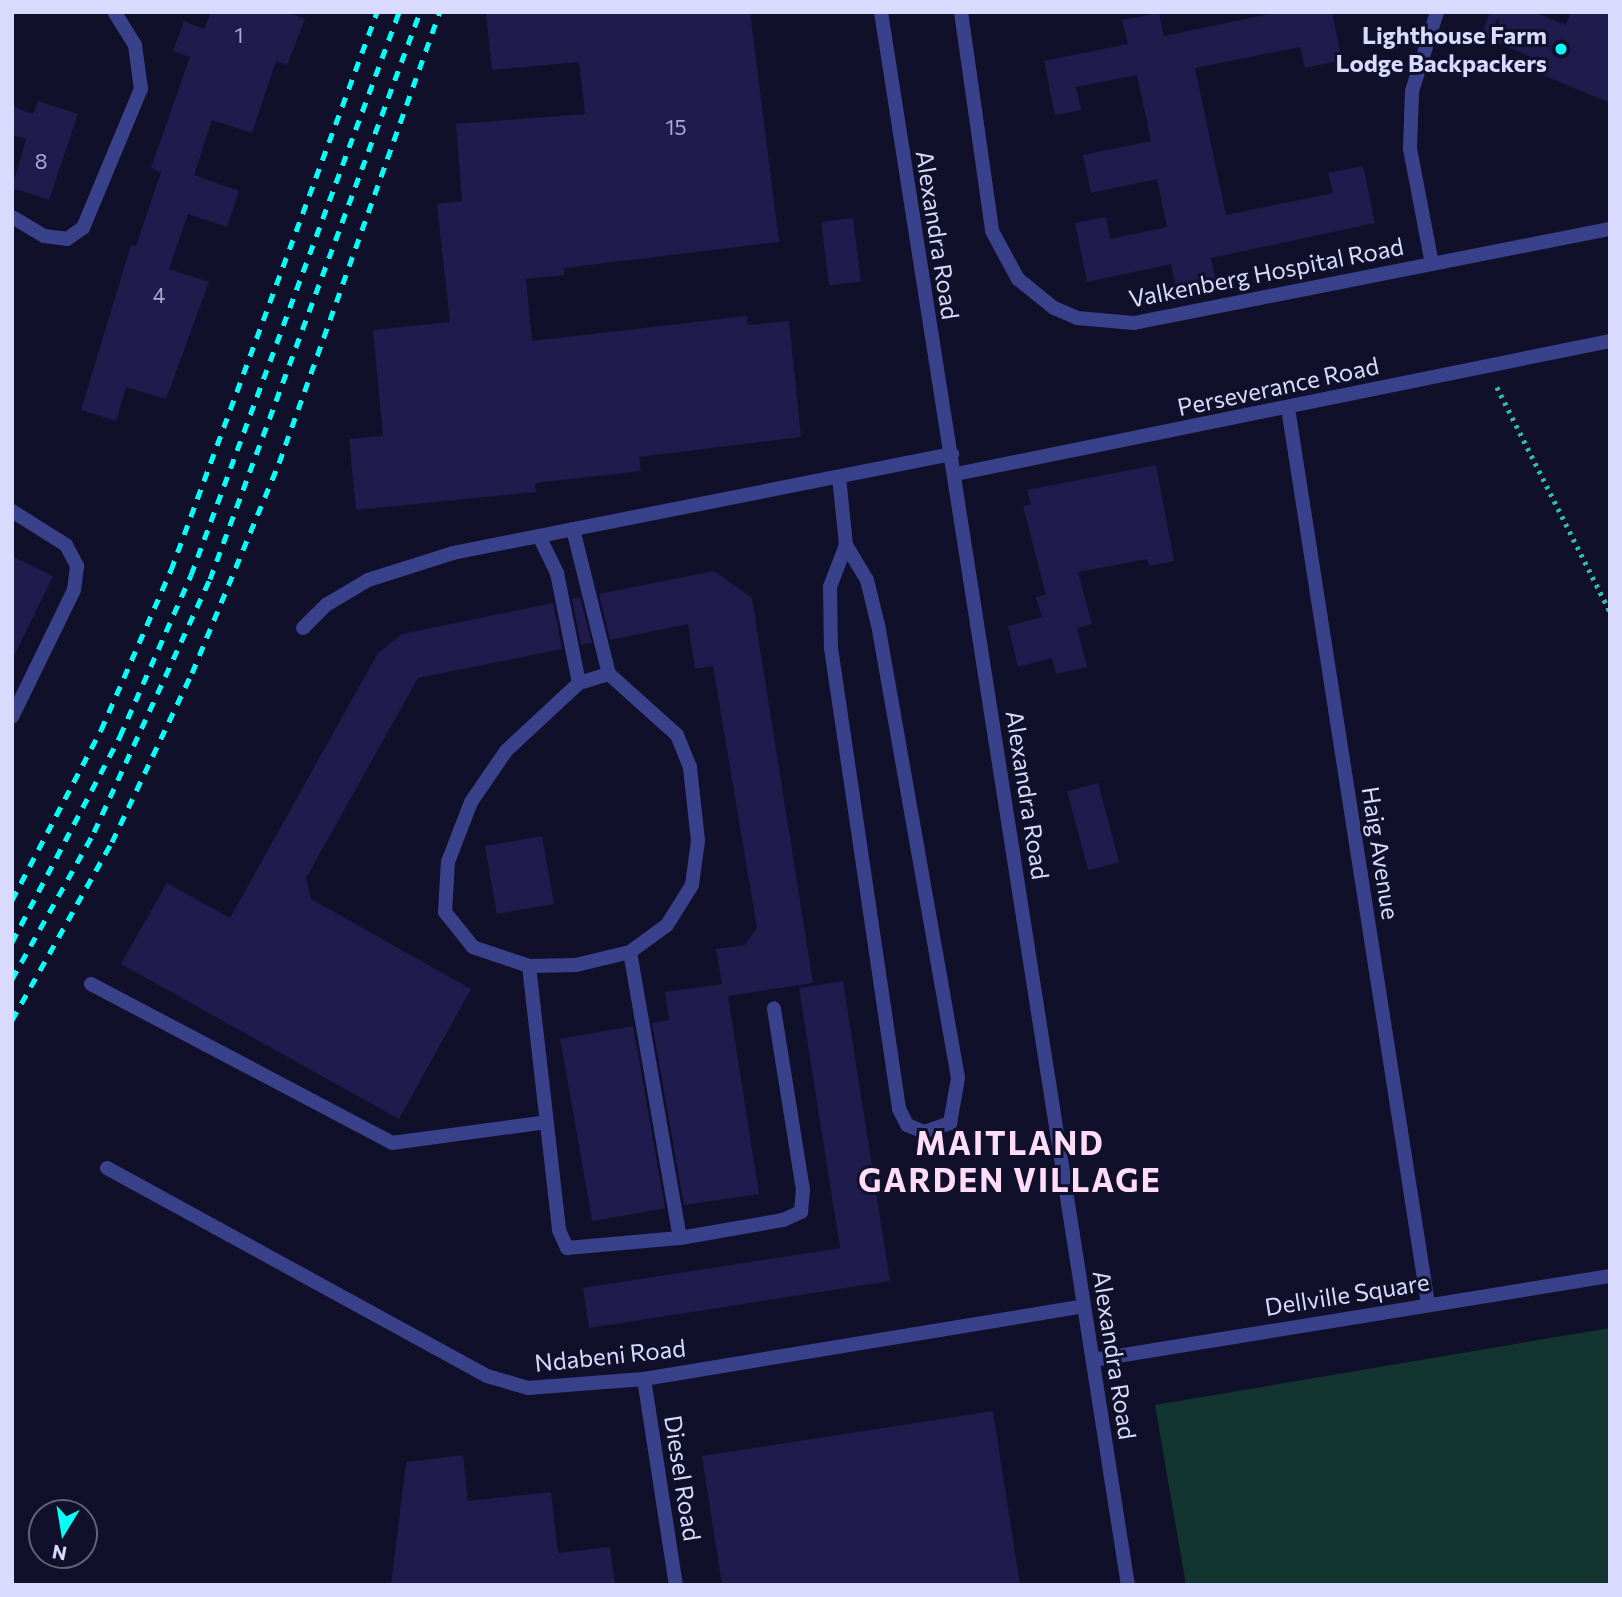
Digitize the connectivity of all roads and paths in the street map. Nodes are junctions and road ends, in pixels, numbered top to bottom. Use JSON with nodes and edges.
{"nodes":[{"id":1,"x":114,"y":12,"type":"edge"},
{"id":2,"x":881,"y":12,"type":"edge"},
{"id":3,"x":961,"y":12,"type":"edge"},
{"id":4,"x":1437,"y":12,"type":"edge"},
{"id":5,"x":15,"y":218,"type":"dead end"},
{"id":6,"x":1610,"y":229,"type":"edge"},
{"id":7,"x":1432,"y":264,"type":"junction"},
{"id":8,"x":1610,"y":341,"type":"edge"},
{"id":9,"x":1491,"y":363,"type":"junction"},
{"id":10,"x":1288,"y":408,"type":"junction"},
{"id":11,"x":952,"y":454,"type":"junction"},
{"id":12,"x":956,"y":474,"type":"junction"},
{"id":13,"x":839,"y":477,"type":"junction"},
{"id":14,"x":12,"y":511,"type":"edge"},
{"id":15,"x":573,"y":529,"type":"junction"},
{"id":16,"x":539,"y":536,"type":"junction"},
{"id":17,"x":846,"y":545,"type":"junction"},
{"id":18,"x":1610,"y":612,"type":"edge"},
{"id":19,"x":303,"y":628,"type":"dead end"},
{"id":20,"x":610,"y":674,"type":"junction"},
{"id":21,"x":579,"y":682,"type":"junction"},
{"id":22,"x":12,"y":717,"type":"edge"},
{"id":23,"x":630,"y":952,"type":"junction"},
{"id":24,"x":529,"y":966,"type":"junction"},
{"id":25,"x":91,"y":984,"type":"dead end"},
{"id":26,"x":774,"y":1008,"type":"dead end"},
{"id":27,"x":547,"y":1122,"type":"junction"},
{"id":28,"x":107,"y":1168,"type":"dead end"},
{"id":29,"x":680,"y":1238,"type":"junction"},
{"id":30,"x":1610,"y":1276,"type":"edge"},
{"id":31,"x":1428,"y":1304,"type":"junction"},
{"id":32,"x":1084,"y":1306,"type":"junction"},
{"id":33,"x":1093,"y":1360,"type":"junction"},
{"id":34,"x":644,"y":1379,"type":"junction"},
{"id":35,"x":676,"y":1585,"type":"edge"},
{"id":36,"x":1128,"y":1585,"type":"edge"}],
"edges":[{"from":1,"to":5,"type":"street"},
{"from":2,"to":11,"type":"street","name":"Alexandra Road"},
{"from":3,"to":7,"type":"street","name":"Valkenberg Hospital Road"},
{"from":4,"to":7,"type":"street","name":"Valkenberg Hospital Road"},
{"from":6,"to":7,"type":"street","name":"Valkenberg Hospital Road"},
{"from":8,"to":9,"type":"street","name":"Perseverance Road"},
{"from":9,"to":10,"type":"street","name":"Perseverance Road"},
{"from":9,"to":18,"type":"path"},
{"from":10,"to":12,"type":"street","name":"Perseverance Road"},
{"from":10,"to":31,"type":"street","name":"Haig Avenue"},
{"from":11,"to":12,"type":"street","name":"Alexandra Road"},
{"from":11,"to":13,"type":"street"},
{"from":12,"to":32,"type":"street","name":"Alexandra Road"},
{"from":13,"to":15,"type":"street"},
{"from":13,"to":17,"type":"street"},
{"from":14,"to":22,"type":"street"},
{"from":15,"to":16,"type":"street"},
{"from":15,"to":20,"type":"street"},
{"from":16,"to":19,"type":"street"},
{"from":16,"to":21,"type":"street"},
{"from":17,"to":17,"type":"street"},
{"from":20,"to":21,"type":"street"},
{"from":20,"to":23,"type":"street"},
{"from":21,"to":24,"type":"street"},
{"from":23,"to":24,"type":"street"},
{"from":23,"to":29,"type":"street"},
{"from":24,"to":27,"type":"street"},
{"from":25,"to":27,"type":"street"},
{"from":26,"to":29,"type":"street"},
{"from":27,"to":29,"type":"street"},
{"from":28,"to":34,"type":"street","name":"Ndabeni Road"},
{"from":30,"to":31,"type":"street","name":"Dellville Square"},
{"from":31,"to":33,"type":"street","name":"Dellville Square"},
{"from":32,"to":33,"type":"street","name":"Alexandra Road"},
{"from":32,"to":34,"type":"street","name":"Ndabeni Road"},
{"from":33,"to":36,"type":"street","name":"Alexandra Road"},
{"from":34,"to":35,"type":"street","name":"Diesel Road"}]}
